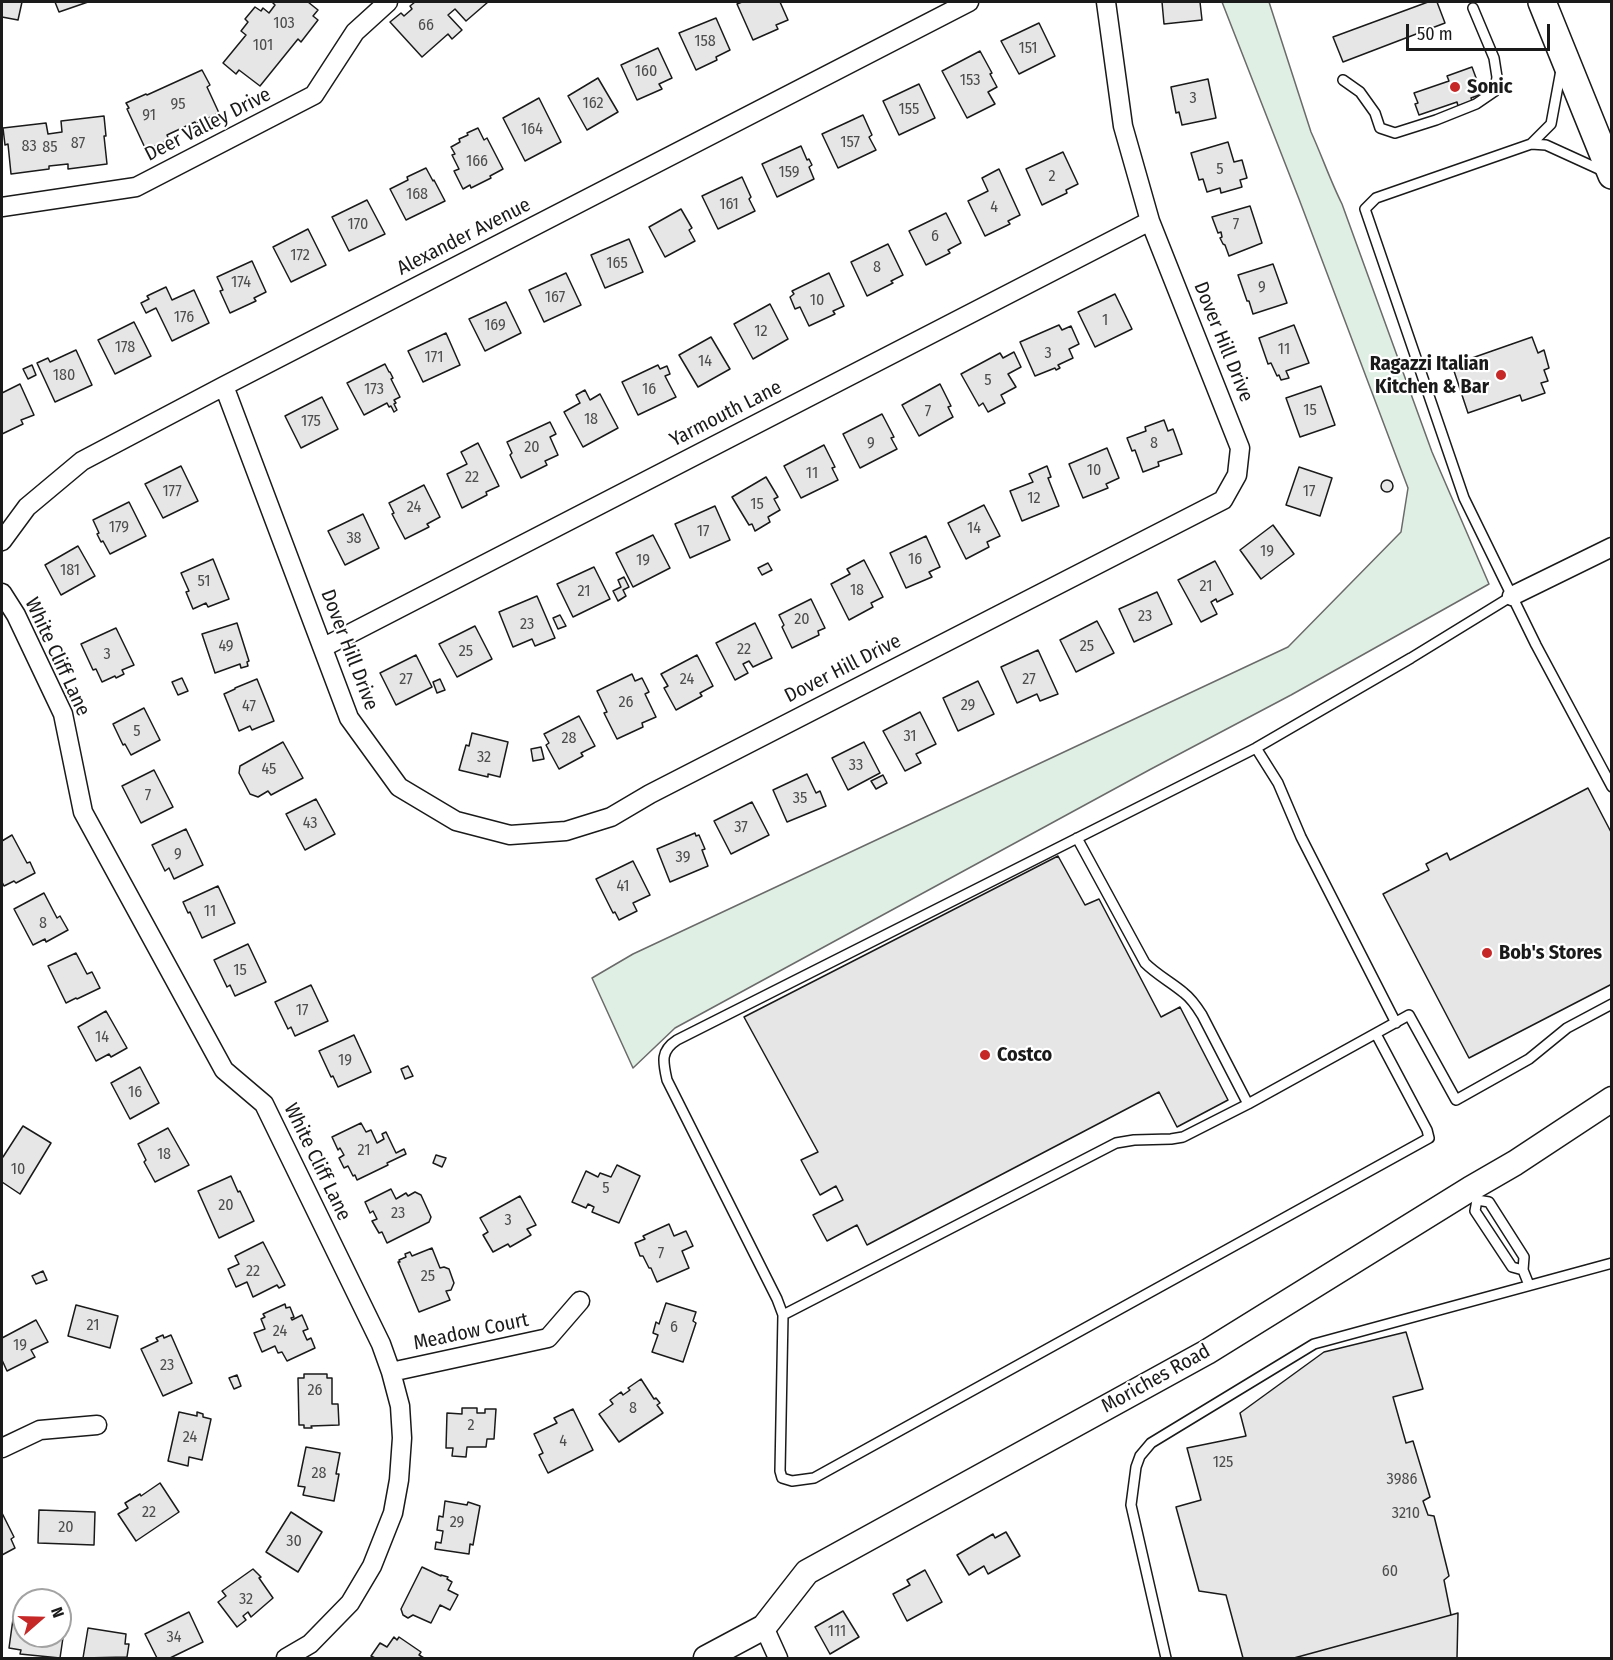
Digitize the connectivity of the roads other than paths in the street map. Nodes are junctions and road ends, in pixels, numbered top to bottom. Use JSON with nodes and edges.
{"nodes":[{"id":1,"x":388,"y":2,"type":"edge"},
{"id":2,"x":969,"y":2,"type":"edge"},
{"id":3,"x":1106,"y":2,"type":"edge"},
{"id":4,"x":1542,"y":2,"type":"edge"},
{"id":5,"x":1473,"y":8,"type":"dead end"},
{"id":6,"x":1564,"y":56,"type":"junction"},
{"id":7,"x":1343,"y":80,"type":"dead end"},
{"id":8,"x":1531,"y":144,"type":"junction"},
{"id":9,"x":1611,"y":175,"type":"edge"},
{"id":10,"x":2,"y":207,"type":"edge"},
{"id":11,"x":1150,"y":221,"type":"junction"},
{"id":12,"x":224,"y":386,"type":"junction"},
{"id":13,"x":2,"y":541,"type":"edge"},
{"id":14,"x":1611,"y":547,"type":"edge"},
{"id":15,"x":2,"y":593,"type":"edge"},
{"id":16,"x":1512,"y":596,"type":"junction"},
{"id":17,"x":324,"y":647,"type":"junction"},
{"id":18,"x":1256,"y":748,"type":"junction"},
{"id":19,"x":1611,"y":787,"type":"edge"},
{"id":20,"x":1077,"y":838,"type":"junction"},
{"id":21,"x":1611,"y":1004,"type":"edge"},
{"id":22,"x":1396,"y":1023,"type":"junction"},
{"id":23,"x":1376,"y":1034,"type":"junction"},
{"id":24,"x":1611,"y":1099,"type":"edge"},
{"id":25,"x":1248,"y":1104,"type":"junction"},
{"id":26,"x":1473,"y":1195,"type":"junction"},
{"id":27,"x":1611,"y":1263,"type":"edge"},
{"id":28,"x":1524,"y":1270,"type":"junction"},
{"id":29,"x":1529,"y":1285,"type":"junction"},
{"id":30,"x":580,"y":1301,"type":"dead end"},
{"id":31,"x":783,"y":1315,"type":"junction"},
{"id":32,"x":391,"y":1372,"type":"junction"},
{"id":33,"x":97,"y":1425,"type":"dead end"},
{"id":34,"x":2,"y":1448,"type":"edge"},
{"id":35,"x":765,"y":1627,"type":"junction"},
{"id":36,"x":286,"y":1659,"type":"edge"},
{"id":37,"x":705,"y":1659,"type":"edge"},
{"id":38,"x":778,"y":1659,"type":"edge"},
{"id":39,"x":1166,"y":1659,"type":"edge"}],
"edges":[{"from":1,"to":10,"type":"street","name":"Deer Valley Drive"},
{"from":2,"to":12,"type":"street","name":"Alexander Avenue"},
{"from":3,"to":11,"type":"street","name":"Dover Hill Drive"},
{"from":4,"to":6,"type":"main road"},
{"from":5,"to":7,"type":"lane"},
{"from":6,"to":8,"type":"lane"},
{"from":6,"to":9,"type":"main road"},
{"from":8,"to":9,"type":"lane"},
{"from":8,"to":16,"type":"lane"},
{"from":11,"to":17,"type":"street","name":"Yarmouth Lane"},
{"from":11,"to":17,"type":"street","name":"Dover Hill Drive"},
{"from":12,"to":13,"type":"street","name":"Alexander Avenue"},
{"from":12,"to":17,"type":"street","name":"Dover Hill Drive"},
{"from":14,"to":16,"type":"street"},
{"from":15,"to":32,"type":"street","name":"White Cliff Lane"},
{"from":16,"to":18,"type":"lane"},
{"from":16,"to":19,"type":"lane"},
{"from":18,"to":20,"type":"lane"},
{"from":18,"to":22,"type":"lane"},
{"from":20,"to":25,"type":"lane"},
{"from":20,"to":31,"type":"lane"},
{"from":21,"to":22,"type":"lane"},
{"from":22,"to":23,"type":"lane"},
{"from":23,"to":25,"type":"lane"},
{"from":23,"to":31,"type":"lane"},
{"from":24,"to":26,"type":"street","name":"Moriches Road"},
{"from":25,"to":31,"type":"lane"},
{"from":26,"to":28,"type":"lane"},
{"from":26,"to":28,"type":"lane"},
{"from":26,"to":35,"type":"street","name":"Moriches Road"},
{"from":27,"to":29,"type":"lane"},
{"from":28,"to":29,"type":"lane"},
{"from":29,"to":39,"type":"lane"},
{"from":30,"to":32,"type":"street","name":"Meadow Court"},
{"from":32,"to":36,"type":"street","name":"White Cliff Lane"},
{"from":33,"to":34,"type":"street"},
{"from":35,"to":37,"type":"street","name":"Moriches Road"},
{"from":35,"to":38,"type":"street"}]}
